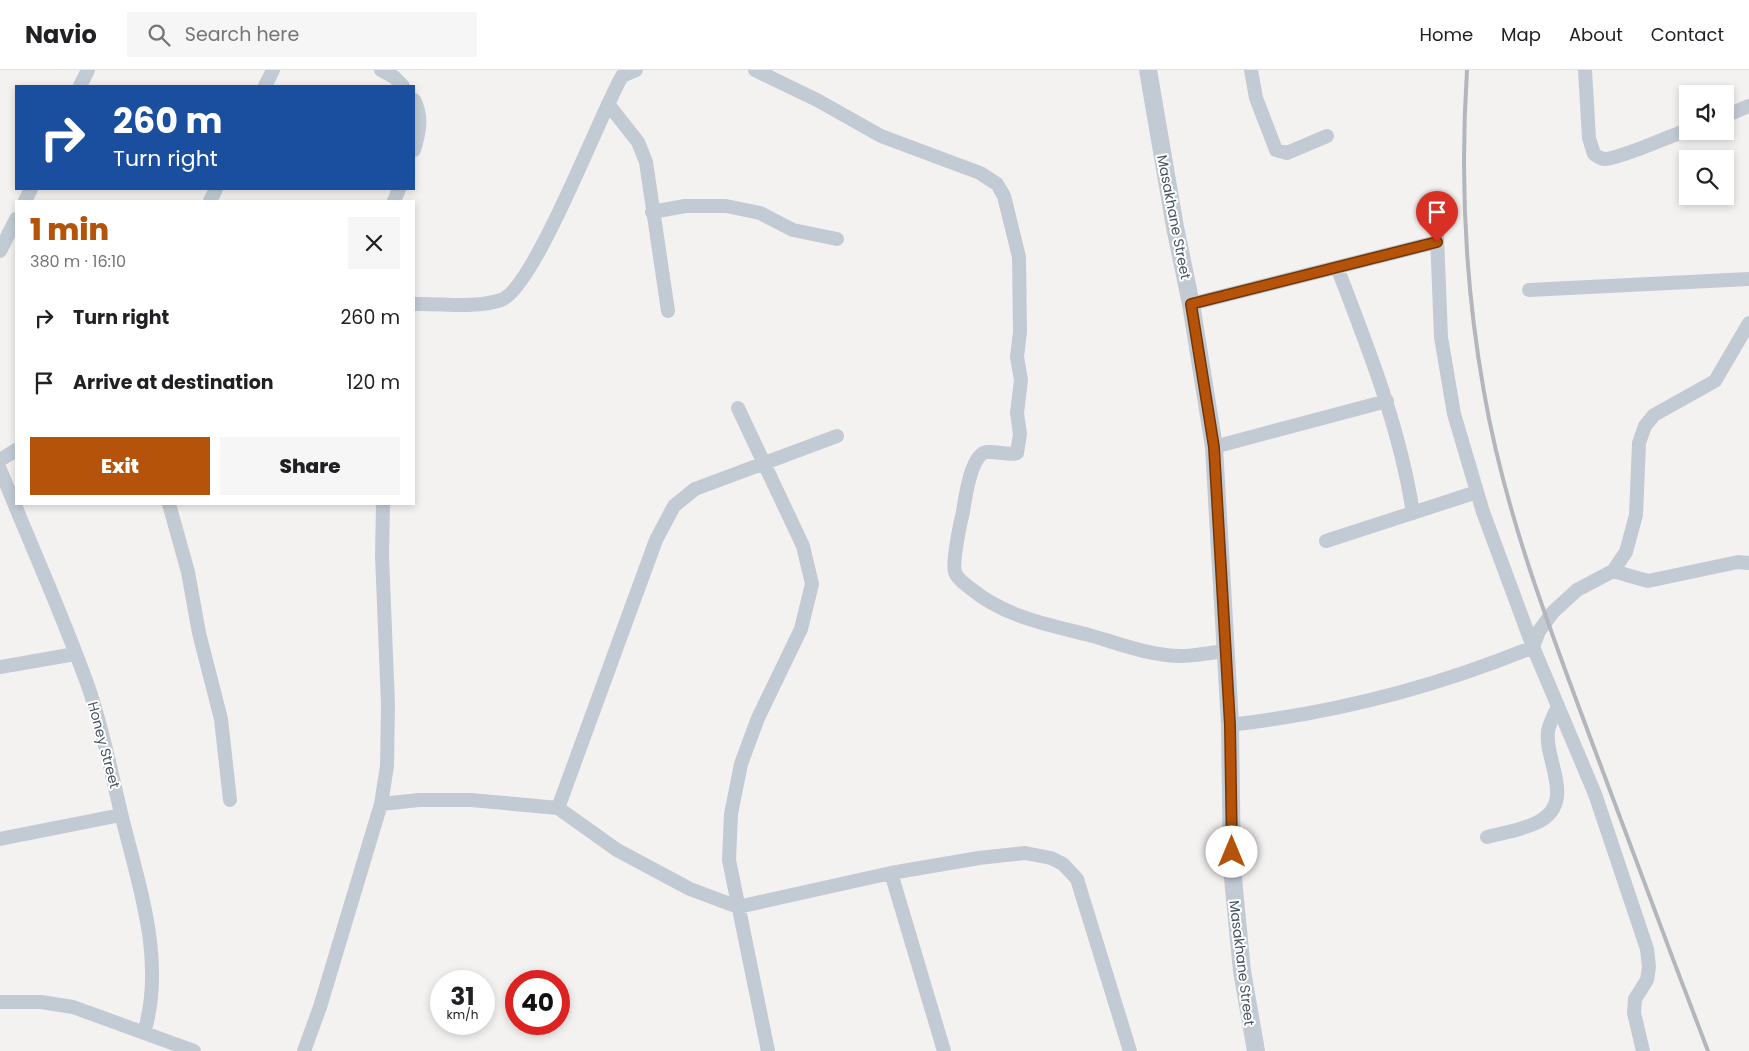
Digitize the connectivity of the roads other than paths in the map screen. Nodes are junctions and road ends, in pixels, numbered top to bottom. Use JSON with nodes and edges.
{"nodes":[{"id":1,"x":88,"y":70,"type":"edge"},
{"id":2,"x":273,"y":70,"type":"edge"},
{"id":3,"x":381,"y":70,"type":"edge"},
{"id":4,"x":636,"y":70,"type":"edge"},
{"id":5,"x":755,"y":70,"type":"edge"},
{"id":6,"x":1148,"y":70,"type":"edge"},
{"id":7,"x":1252,"y":70,"type":"edge"},
{"id":8,"x":1585,"y":70,"type":"edge"},
{"id":9,"x":620,"y":73,"type":"edge"},
{"id":10,"x":80,"y":85,"type":"edge"},
{"id":11,"x":266,"y":85,"type":"edge"},
{"id":12,"x":402,"y":85,"type":"edge"},
{"id":13,"x":415,"y":102,"type":"edge"},
{"id":14,"x":608,"y":104,"type":"junction"},
{"id":15,"x":1749,"y":106,"type":"edge"},
{"id":16,"x":1734,"y":112,"type":"edge"},
{"id":17,"x":1679,"y":133,"type":"edge"},
{"id":18,"x":1327,"y":136,"type":"dead end"},
{"id":19,"x":415,"y":147,"type":"edge"},
{"id":20,"x":1436,"y":211,"type":"dead end"},
{"id":21,"x":652,"y":212,"type":"junction"},
{"id":22,"x":15,"y":220,"type":"edge"},
{"id":23,"x":837,"y":239,"type":"dead end"},
{"id":24,"x":1437,"y":242,"type":"junction"},
{"id":25,"x":0,"y":251,"type":"edge"},
{"id":26,"x":1337,"y":267,"type":"junction"},
{"id":27,"x":1749,"y":279,"type":"edge"},
{"id":28,"x":1529,"y":290,"type":"dead end"},
{"id":29,"x":415,"y":304,"type":"edge"},
{"id":30,"x":1191,"y":304,"type":"junction"},
{"id":31,"x":668,"y":311,"type":"dead end"},
{"id":32,"x":1749,"y":323,"type":"edge"},
{"id":33,"x":1387,"y":401,"type":"junction"},
{"id":34,"x":738,"y":408,"type":"dead end"},
{"id":35,"x":837,"y":436,"type":"dead end"},
{"id":36,"x":1214,"y":447,"type":"junction"},
{"id":37,"x":15,"y":451,"type":"edge"},
{"id":38,"x":0,"y":460,"type":"edge"},
{"id":39,"x":762,"y":463,"type":"junction"},
{"id":40,"x":0,"y":469,"type":"edge"},
{"id":41,"x":1477,"y":492,"type":"junction"},
{"id":42,"x":169,"y":505,"type":"edge"},
{"id":43,"x":383,"y":505,"type":"edge"},
{"id":44,"x":1413,"y":513,"type":"junction"},
{"id":45,"x":1326,"y":541,"type":"dead end"},
{"id":46,"x":1749,"y":563,"type":"edge"},
{"id":47,"x":1613,"y":571,"type":"junction"},
{"id":48,"x":1533,"y":646,"type":"junction"},
{"id":49,"x":1227,"y":651,"type":"junction"},
{"id":50,"x":75,"y":654,"type":"junction"},
{"id":51,"x":0,"y":667,"type":"edge"},
{"id":52,"x":1558,"y":706,"type":"junction"},
{"id":53,"x":1230,"y":725,"type":"junction"},
{"id":54,"x":230,"y":800,"type":"dead end"},
{"id":55,"x":382,"y":804,"type":"junction"},
{"id":56,"x":558,"y":808,"type":"junction"},
{"id":57,"x":121,"y":815,"type":"junction"},
{"id":58,"x":1487,"y":837,"type":"dead end"},
{"id":59,"x":0,"y":839,"type":"edge"},
{"id":60,"x":891,"y":873,"type":"junction"},
{"id":61,"x":738,"y":907,"type":"junction"},
{"id":62,"x":0,"y":1002,"type":"edge"},
{"id":63,"x":144,"y":1033,"type":"junction"},
{"id":64,"x":194,"y":1051,"type":"edge"},
{"id":65,"x":304,"y":1051,"type":"edge"},
{"id":66,"x":768,"y":1051,"type":"edge"},
{"id":67,"x":944,"y":1051,"type":"edge"},
{"id":68,"x":1130,"y":1051,"type":"edge"},
{"id":69,"x":1256,"y":1051,"type":"edge"},
{"id":70,"x":1643,"y":1051,"type":"edge"}],
"edges":[{"from":1,"to":10,"type":"street"},
{"from":2,"to":11,"type":"street"},
{"from":3,"to":12,"type":"street"},
{"from":4,"to":9,"type":"street"},
{"from":5,"to":49,"type":"street"},
{"from":6,"to":30,"type":"street","name":"Masakhane Street"},
{"from":7,"to":18,"type":"street"},
{"from":8,"to":17,"type":"street"},
{"from":9,"to":14,"type":"street"},
{"from":13,"to":19,"type":"street"},
{"from":14,"to":21,"type":"street"},
{"from":14,"to":29,"type":"street"},
{"from":15,"to":16,"type":"street"},
{"from":20,"to":24,"type":"street"},
{"from":21,"to":23,"type":"street"},
{"from":21,"to":31,"type":"street"},
{"from":22,"to":25,"type":"street"},
{"from":24,"to":26,"type":"street"},
{"from":24,"to":41,"type":"street"},
{"from":26,"to":30,"type":"street"},
{"from":26,"to":33,"type":"street"},
{"from":27,"to":28,"type":"street"},
{"from":30,"to":36,"type":"street","name":"Masakhane Street"},
{"from":32,"to":47,"type":"street"},
{"from":33,"to":36,"type":"street"},
{"from":33,"to":44,"type":"street"},
{"from":34,"to":39,"type":"street"},
{"from":35,"to":39,"type":"street"},
{"from":36,"to":49,"type":"street","name":"Masakhane Street"},
{"from":37,"to":38,"type":"street"},
{"from":39,"to":56,"type":"street"},
{"from":39,"to":61,"type":"street"},
{"from":40,"to":50,"type":"street","name":"Honey Street"},
{"from":41,"to":44,"type":"street"},
{"from":41,"to":48,"type":"street"},
{"from":42,"to":54,"type":"street"},
{"from":43,"to":55,"type":"street"},
{"from":44,"to":45,"type":"street"},
{"from":46,"to":47,"type":"street"},
{"from":47,"to":48,"type":"street"},
{"from":48,"to":52,"type":"street"},
{"from":48,"to":53,"type":"street"},
{"from":49,"to":53,"type":"street","name":"Masakhane Street"},
{"from":50,"to":51,"type":"street"},
{"from":50,"to":57,"type":"street","name":"Honey Street"},
{"from":52,"to":58,"type":"street"},
{"from":52,"to":70,"type":"street"},
{"from":53,"to":69,"type":"street","name":"Masakhane Street"},
{"from":55,"to":56,"type":"street"},
{"from":55,"to":65,"type":"street"},
{"from":56,"to":61,"type":"street"},
{"from":57,"to":59,"type":"street"},
{"from":57,"to":63,"type":"street","name":"Honey Street"},
{"from":60,"to":61,"type":"street"},
{"from":60,"to":67,"type":"street"},
{"from":60,"to":68,"type":"street"},
{"from":61,"to":66,"type":"street"},
{"from":62,"to":63,"type":"street"},
{"from":63,"to":64,"type":"street"}]}
